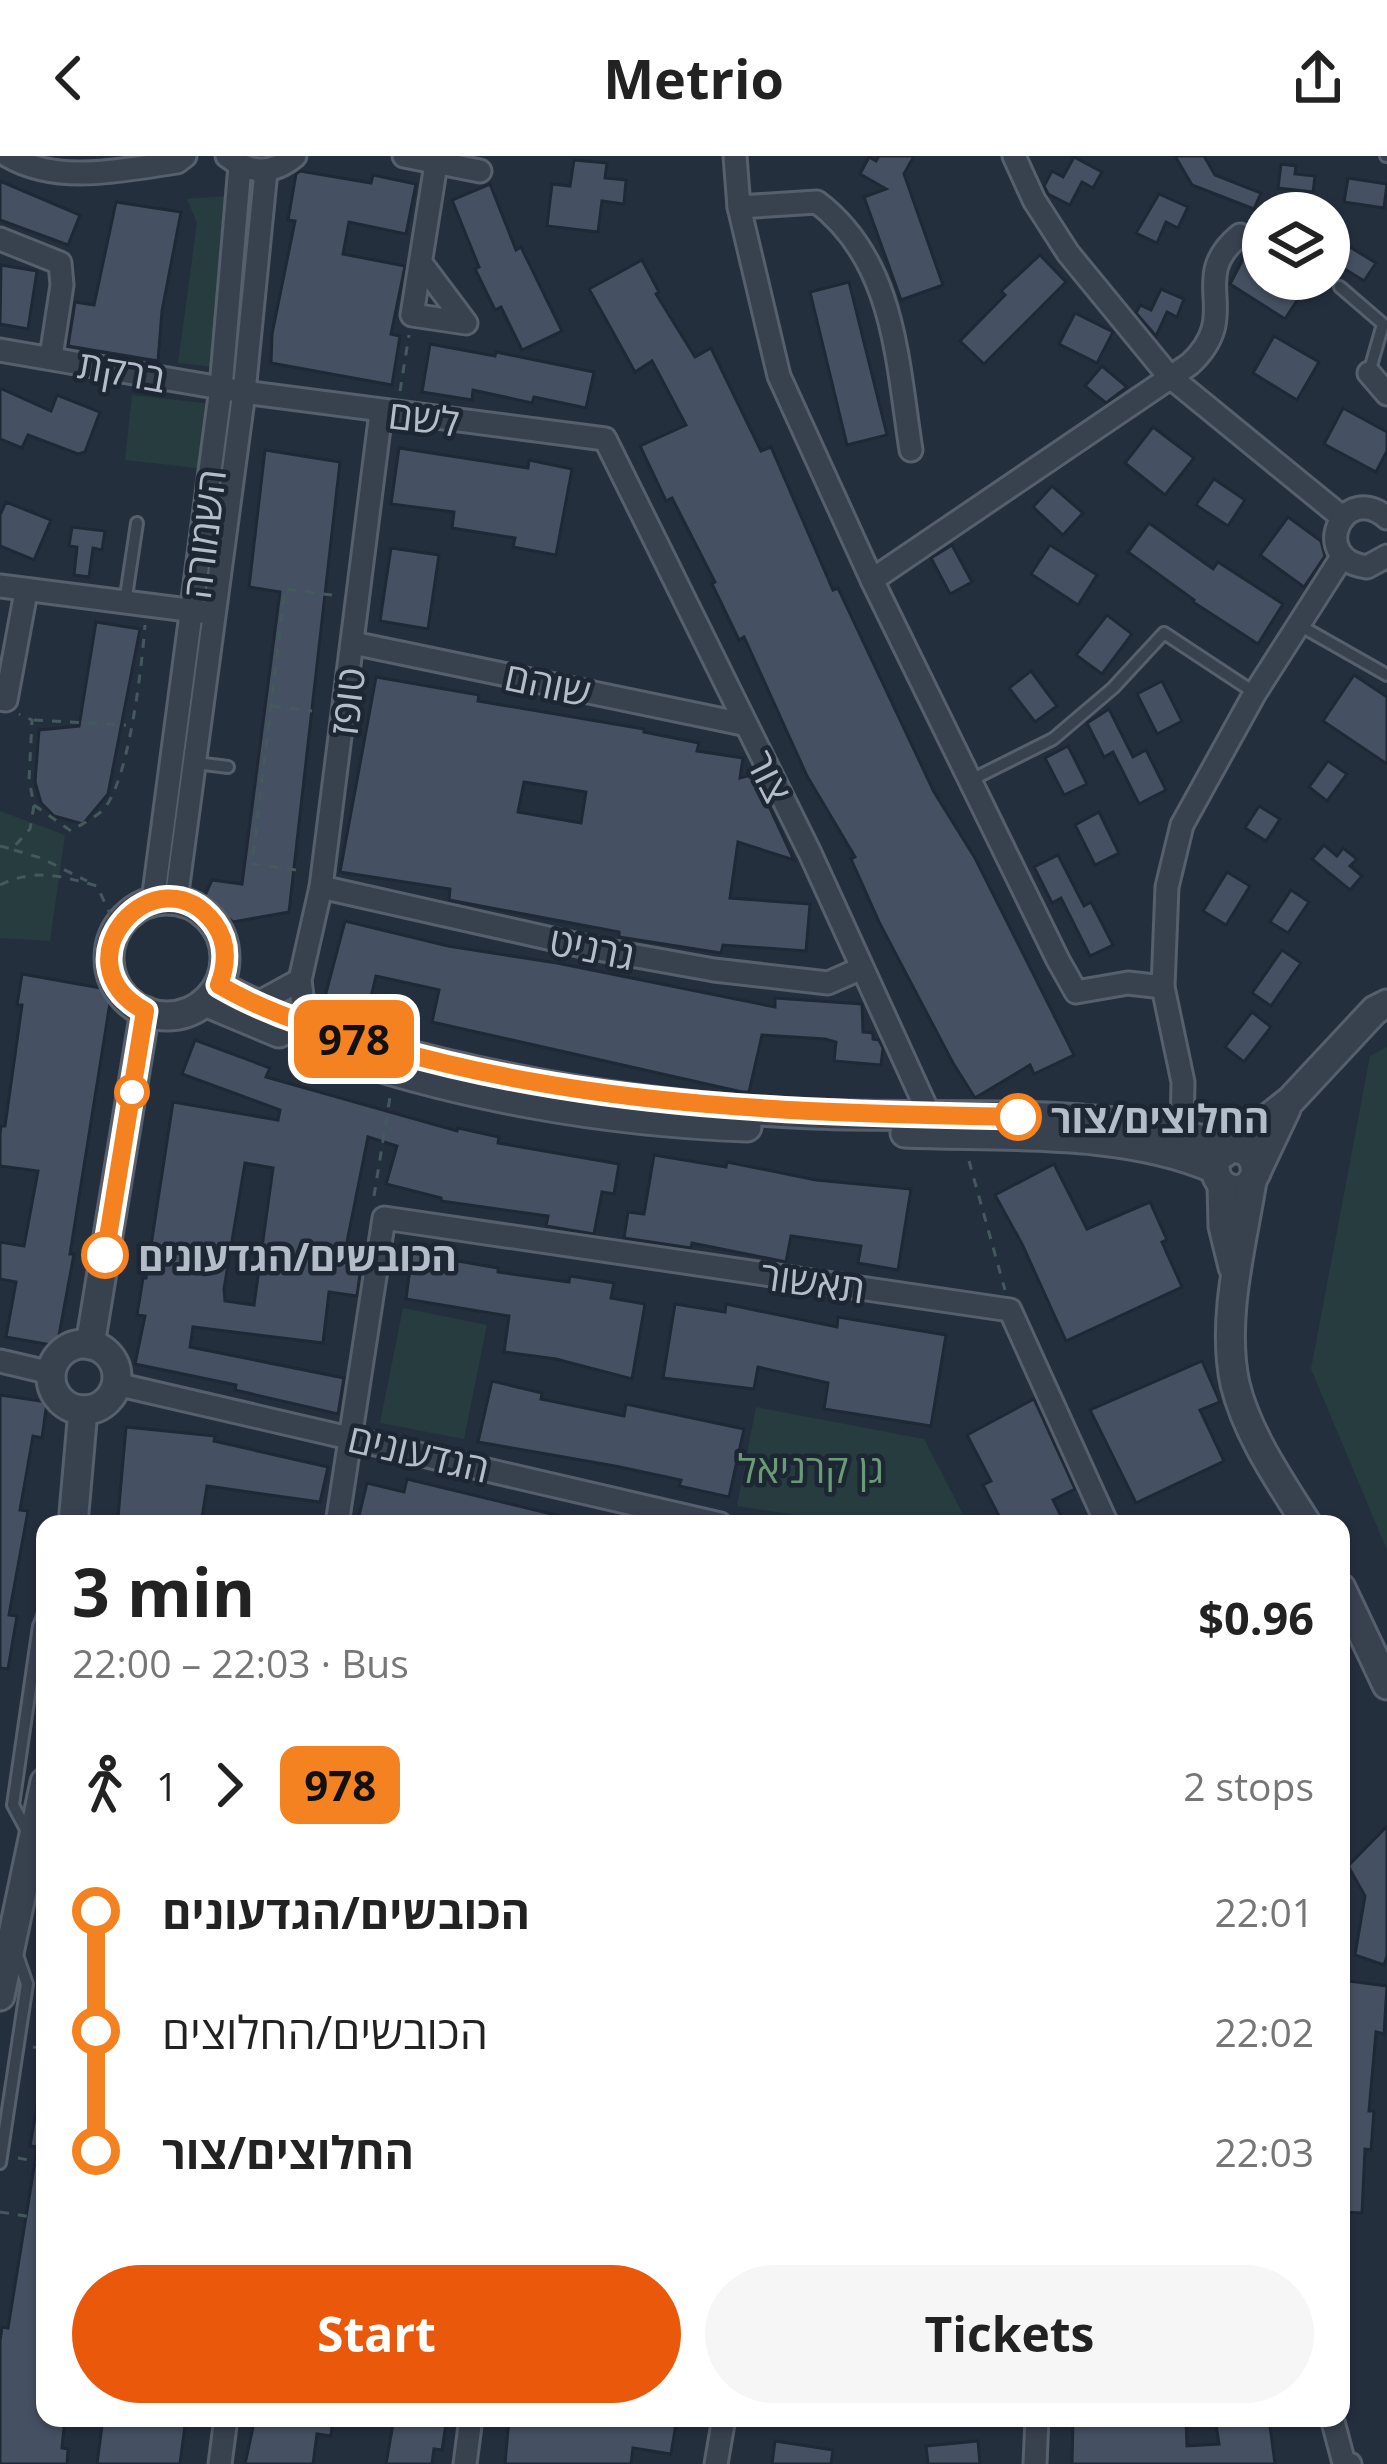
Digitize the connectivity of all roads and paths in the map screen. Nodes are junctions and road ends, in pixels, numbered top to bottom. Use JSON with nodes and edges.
{"nodes":[{"id":1,"x":8,"y":156,"type":"edge"},
{"id":2,"x":185,"y":156,"type":"edge"},
{"id":3,"x":295,"y":156,"type":"edge"},
{"id":4,"x":404,"y":156,"type":"edge"},
{"id":5,"x":735,"y":156,"type":"edge"},
{"id":6,"x":1014,"y":156,"type":"edge"},
{"id":7,"x":234,"y":161,"type":"edge"},
{"id":8,"x":436,"y":164,"type":"junction"},
{"id":9,"x":97,"y":165,"type":"edge"},
{"id":10,"x":266,"y":170,"type":"junction"},
{"id":11,"x":480,"y":171,"type":"dead end"},
{"id":12,"x":739,"y":207,"type":"junction"},
{"id":13,"x":1240,"y":235,"type":"edge"},
{"id":14,"x":0,"y":239,"type":"edge"},
{"id":15,"x":421,"y":263,"type":"junction"},
{"id":16,"x":1350,"y":295,"type":"edge"},
{"id":17,"x":412,"y":315,"type":"junction"},
{"id":18,"x":0,"y":350,"type":"edge"},
{"id":19,"x":51,"y":357,"type":"junction"},
{"id":20,"x":1369,"y":373,"type":"joint"},
{"id":21,"x":1168,"y":375,"type":"junction"},
{"id":22,"x":232,"y":390,"type":"junction"},
{"id":23,"x":1387,"y":394,"type":"edge"},
{"id":24,"x":386,"y":415,"type":"junction"},
{"id":25,"x":605,"y":439,"type":"joint"},
{"id":26,"x":910,"y":450,"type":"dead end"},
{"id":27,"x":1342,"y":518,"type":"junction"},
{"id":28,"x":1387,"y":518,"type":"edge"},
{"id":29,"x":137,"y":523,"type":"dead end"},
{"id":30,"x":1342,"y":556,"type":"junction"},
{"id":31,"x":1387,"y":556,"type":"edge"},
{"id":32,"x":872,"y":580,"type":"junction"},
{"id":33,"x":0,"y":586,"type":"edge"},
{"id":34,"x":26,"y":592,"type":"junction"},
{"id":35,"x":332,"y":595,"type":"dead end"},
{"id":36,"x":205,"y":612,"type":"junction"},
{"id":37,"x":127,"y":613,"type":"junction"},
{"id":38,"x":1299,"y":625,"type":"junction"},
{"id":39,"x":353,"y":643,"type":"junction"},
{"id":40,"x":1387,"y":675,"type":"edge"},
{"id":41,"x":1256,"y":693,"type":"junction"},
{"id":42,"x":3,"y":699,"type":"edge"},
{"id":43,"x":269,"y":706,"type":"junction"},
{"id":44,"x":312,"y":710,"type":"dead end"},
{"id":45,"x":32,"y":720,"type":"junction"},
{"id":46,"x":743,"y":724,"type":"junction"},
{"id":47,"x":130,"y":725,"type":"junction"},
{"id":48,"x":196,"y":763,"type":"junction"},
{"id":49,"x":228,"y":767,"type":"dead end"},
{"id":50,"x":971,"y":780,"type":"junction"},
{"id":51,"x":34,"y":806,"type":"junction"},
{"id":52,"x":0,"y":846,"type":"edge"},
{"id":53,"x":12,"y":850,"type":"junction"},
{"id":54,"x":296,"y":870,"type":"dead end"},
{"id":55,"x":0,"y":884,"type":"edge"},
{"id":56,"x":97,"y":886,"type":"junction"},
{"id":57,"x":321,"y":887,"type":"junction"},
{"id":58,"x":165,"y":900,"type":"junction"},
{"id":59,"x":117,"y":928,"type":"junction"},
{"id":60,"x":862,"y":968,"type":"junction"},
{"id":61,"x":300,"y":980,"type":"junction"},
{"id":62,"x":1163,"y":987,"type":"junction"},
{"id":63,"x":212,"y":994,"type":"junction"},
{"id":64,"x":256,"y":1004,"type":"junction"},
{"id":65,"x":1387,"y":1004,"type":"edge"},
{"id":66,"x":145,"y":1011,"type":"junction"},
{"id":67,"x":312,"y":1026,"type":"junction"},
{"id":68,"x":394,"y":1072,"type":"junction"},
{"id":69,"x":1291,"y":1100,"type":"junction"},
{"id":70,"x":930,"y":1116,"type":"junction"},
{"id":71,"x":962,"y":1136,"type":"junction"},
{"id":72,"x":1178,"y":1141,"type":"junction"},
{"id":73,"x":1222,"y":1168,"type":"junction"},
{"id":74,"x":1254,"y":1177,"type":"junction"},
{"id":75,"x":374,"y":1196,"type":"dead end"},
{"id":76,"x":1234,"y":1271,"type":"junction"},
{"id":77,"x":1010,"y":1310,"type":"junction"},
{"id":78,"x":90,"y":1345,"type":"junction"},
{"id":79,"x":0,"y":1361,"type":"edge"},
{"id":80,"x":51,"y":1373,"type":"junction"},
{"id":81,"x":116,"y":1384,"type":"junction"},
{"id":82,"x":83,"y":1410,"type":"junction"},
{"id":83,"x":349,"y":1436,"type":"junction"},
{"id":84,"x":74,"y":1515,"type":"edge"},
{"id":85,"x":338,"y":1515,"type":"edge"},
{"id":86,"x":683,"y":1515,"type":"edge"},
{"id":87,"x":1102,"y":1515,"type":"edge"},
{"id":88,"x":1302,"y":1515,"type":"edge"},
{"id":89,"x":1350,"y":1607,"type":"edge"},
{"id":90,"x":36,"y":1647,"type":"edge"},
{"id":91,"x":1387,"y":1685,"type":"edge"},
{"id":92,"x":36,"y":1835,"type":"edge"},
{"id":93,"x":34,"y":1845,"type":"junction"},
{"id":94,"x":12,"y":1937,"type":"junction"},
{"id":95,"x":0,"y":1996,"type":"edge"},
{"id":96,"x":2,"y":2159,"type":"edge"},
{"id":97,"x":36,"y":2162,"type":"edge"},
{"id":98,"x":0,"y":2212,"type":"edge"},
{"id":99,"x":36,"y":2217,"type":"edge"},
{"id":100,"x":225,"y":2427,"type":"edge"},
{"id":101,"x":470,"y":2427,"type":"edge"},
{"id":102,"x":722,"y":2427,"type":"edge"},
{"id":103,"x":1037,"y":2427,"type":"edge"},
{"id":104,"x":1335,"y":2427,"type":"edge"},
{"id":105,"x":220,"y":2464,"type":"edge"},
{"id":106,"x":464,"y":2464,"type":"edge"},
{"id":107,"x":716,"y":2464,"type":"edge"},
{"id":108,"x":1035,"y":2464,"type":"edge"},
{"id":109,"x":1350,"y":2464,"type":"edge"}],
"edges":[{"from":1,"to":9,"type":"street"},
{"from":2,"to":9,"type":"street"},
{"from":3,"to":10,"type":"street"},
{"from":4,"to":8,"type":"street"},
{"from":5,"to":12,"type":"street"},
{"from":6,"to":21,"type":"street"},
{"from":7,"to":10,"type":"street"},
{"from":7,"to":22,"type":"street","name":"השמורה"},
{"from":8,"to":11,"type":"street"},
{"from":8,"to":15,"type":"street"},
{"from":10,"to":22,"type":"street","name":"השמורה"},
{"from":12,"to":26,"type":"street"},
{"from":12,"to":32,"type":"street"},
{"from":13,"to":21,"type":"street"},
{"from":14,"to":19,"type":"street"},
{"from":15,"to":17,"type":"street"},
{"from":15,"to":17,"type":"street"},
{"from":16,"to":20,"type":"lane"},
{"from":17,"to":24,"type":"path"},
{"from":18,"to":19,"type":"street","name":"ברקת"},
{"from":19,"to":22,"type":"street","name":"ברקת"},
{"from":20,"to":23,"type":"street"},
{"from":21,"to":27,"type":"street"},
{"from":21,"to":32,"type":"street"},
{"from":22,"to":24,"type":"street","name":"לשם"},
{"from":22,"to":36,"type":"street","name":"השמורה"},
{"from":24,"to":25,"type":"street","name":"לשם"},
{"from":24,"to":39,"type":"street","name":"טופז"},
{"from":25,"to":46,"type":"street","name":"צור"},
{"from":27,"to":28,"type":"street"},
{"from":27,"to":30,"type":"street"},
{"from":29,"to":37,"type":"lane"},
{"from":30,"to":31,"type":"street"},
{"from":30,"to":38,"type":"street"},
{"from":32,"to":50,"type":"street"},
{"from":33,"to":34,"type":"street"},
{"from":34,"to":37,"type":"street"},
{"from":34,"to":42,"type":"street"},
{"from":35,"to":43,"type":"path"},
{"from":36,"to":37,"type":"street"},
{"from":36,"to":48,"type":"street","name":"השמורה"},
{"from":36,"to":58,"type":"street","name":"השמורה"},
{"from":37,"to":47,"type":"path"},
{"from":38,"to":40,"type":"lane"},
{"from":38,"to":41,"type":"street"},
{"from":39,"to":46,"type":"street","name":"שוהם"},
{"from":39,"to":57,"type":"street","name":"טופז"},
{"from":41,"to":50,"type":"lane"},
{"from":41,"to":62,"type":"street"},
{"from":42,"to":45,"type":"path"},
{"from":43,"to":44,"type":"path"},
{"from":43,"to":54,"type":"path"},
{"from":45,"to":47,"type":"path"},
{"from":45,"to":51,"type":"path"},
{"from":46,"to":60,"type":"street","name":"צור"},
{"from":47,"to":51,"type":"path"},
{"from":48,"to":49,"type":"lane"},
{"from":48,"to":58,"type":"street","name":"השמורה"},
{"from":50,"to":62,"type":"street"},
{"from":51,"to":53,"type":"path"},
{"from":52,"to":53,"type":"path"},
{"from":53,"to":56,"type":"path"},
{"from":55,"to":56,"type":"path"},
{"from":56,"to":59,"type":"path"},
{"from":57,"to":60,"type":"street","name":"גרניט"},
{"from":57,"to":61,"type":"street","name":"טופז"},
{"from":58,"to":59,"type":"street"},
{"from":58,"to":63,"type":"street"},
{"from":59,"to":66,"type":"street"},
{"from":60,"to":70,"type":"street","name":"צור"},
{"from":61,"to":64,"type":"street"},
{"from":61,"to":67,"type":"street","name":"טופז"},
{"from":62,"to":72,"type":"street"},
{"from":63,"to":64,"type":"street"},
{"from":63,"to":66,"type":"street"},
{"from":63,"to":68,"type":"street"},
{"from":64,"to":67,"type":"street"},
{"from":65,"to":69,"type":"street"},
{"from":66,"to":78,"type":"street"},
{"from":67,"to":70,"type":"street"},
{"from":68,"to":71,"type":"street"},
{"from":68,"to":75,"type":"path"},
{"from":69,"to":73,"type":"street"},
{"from":69,"to":74,"type":"street"},
{"from":70,"to":72,"type":"street"},
{"from":71,"to":72,"type":"street"},
{"from":71,"to":77,"type":"path"},
{"from":72,"to":73,"type":"street"},
{"from":73,"to":74,"type":"street"},
{"from":73,"to":76,"type":"street"},
{"from":74,"to":76,"type":"street"},
{"from":76,"to":88,"type":"street"},
{"from":77,"to":83,"type":"street","name":"תאשור"},
{"from":77,"to":87,"type":"street"},
{"from":78,"to":80,"type":"street"},
{"from":78,"to":81,"type":"street"},
{"from":79,"to":80,"type":"street"},
{"from":80,"to":82,"type":"street"},
{"from":81,"to":82,"type":"street"},
{"from":81,"to":83,"type":"street","name":"הגדעונים"},
{"from":82,"to":84,"type":"street"},
{"from":83,"to":85,"type":"street"},
{"from":83,"to":86,"type":"street","name":"הגדעונים"},
{"from":89,"to":91,"type":"street"},
{"from":90,"to":93,"type":"lane"},
{"from":92,"to":93,"type":"street"},
{"from":93,"to":94,"type":"street"},
{"from":94,"to":95,"type":"street"},
{"from":94,"to":96,"type":"lane"},
{"from":96,"to":97,"type":"path"},
{"from":98,"to":99,"type":"path"},
{"from":100,"to":105,"type":"street"},
{"from":101,"to":106,"type":"street"},
{"from":102,"to":107,"type":"street"},
{"from":103,"to":108,"type":"street"},
{"from":104,"to":109,"type":"street"}]}
